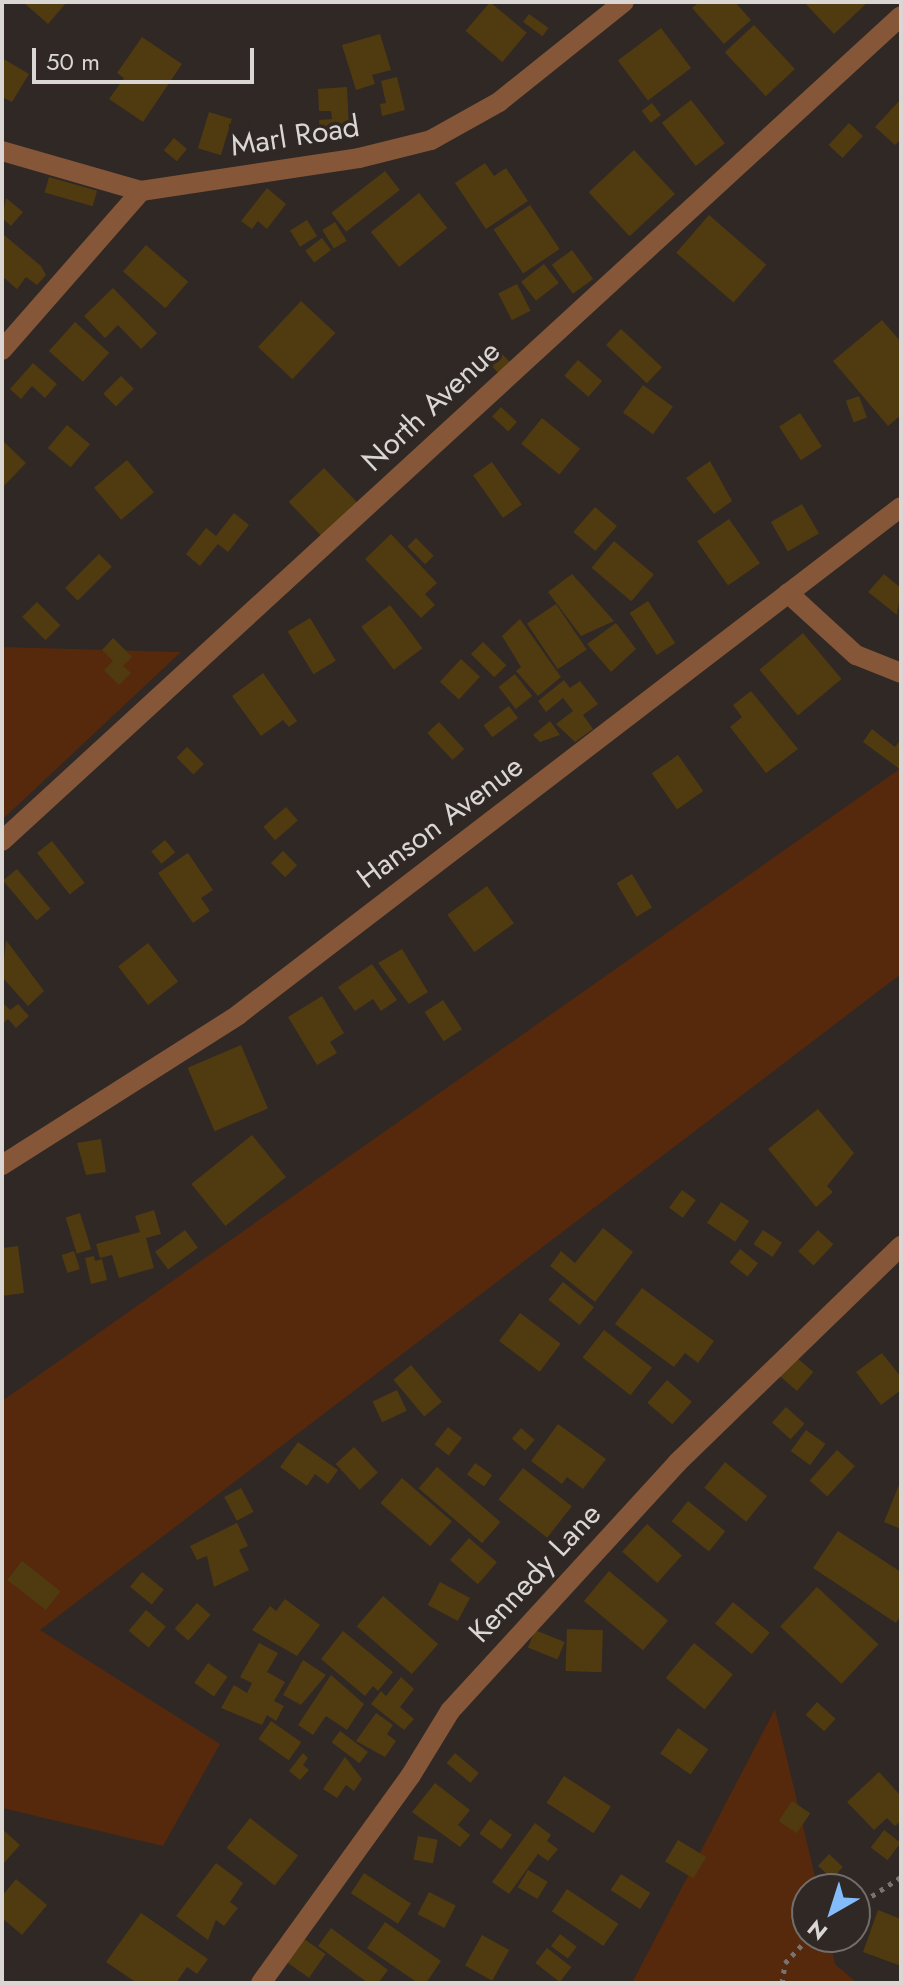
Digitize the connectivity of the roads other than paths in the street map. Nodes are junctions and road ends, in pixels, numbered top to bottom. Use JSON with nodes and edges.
{"nodes":[{"id":1,"x":624,"y":2,"type":"edge"},
{"id":2,"x":901,"y":16,"type":"edge"},
{"id":3,"x":2,"y":151,"type":"edge"},
{"id":4,"x":141,"y":191,"type":"junction"},
{"id":5,"x":2,"y":350,"type":"edge"},
{"id":6,"x":901,"y":507,"type":"edge"},
{"id":7,"x":788,"y":593,"type":"junction"},
{"id":8,"x":901,"y":673,"type":"edge"},
{"id":9,"x":2,"y":841,"type":"edge"},
{"id":10,"x":2,"y":1165,"type":"edge"},
{"id":11,"x":901,"y":1246,"type":"edge"},
{"id":12,"x":261,"y":1983,"type":"edge"}],
"edges":[{"from":1,"to":4,"type":"street","name":"Marl Road"},
{"from":2,"to":9,"type":"street","name":"North Avenue"},
{"from":3,"to":4,"type":"street"},
{"from":4,"to":5,"type":"street"},
{"from":6,"to":7,"type":"street","name":"Hanson Avenue"},
{"from":7,"to":8,"type":"street"},
{"from":7,"to":10,"type":"street","name":"Hanson Avenue"},
{"from":11,"to":12,"type":"street","name":"Kennedy Lane"}]}
